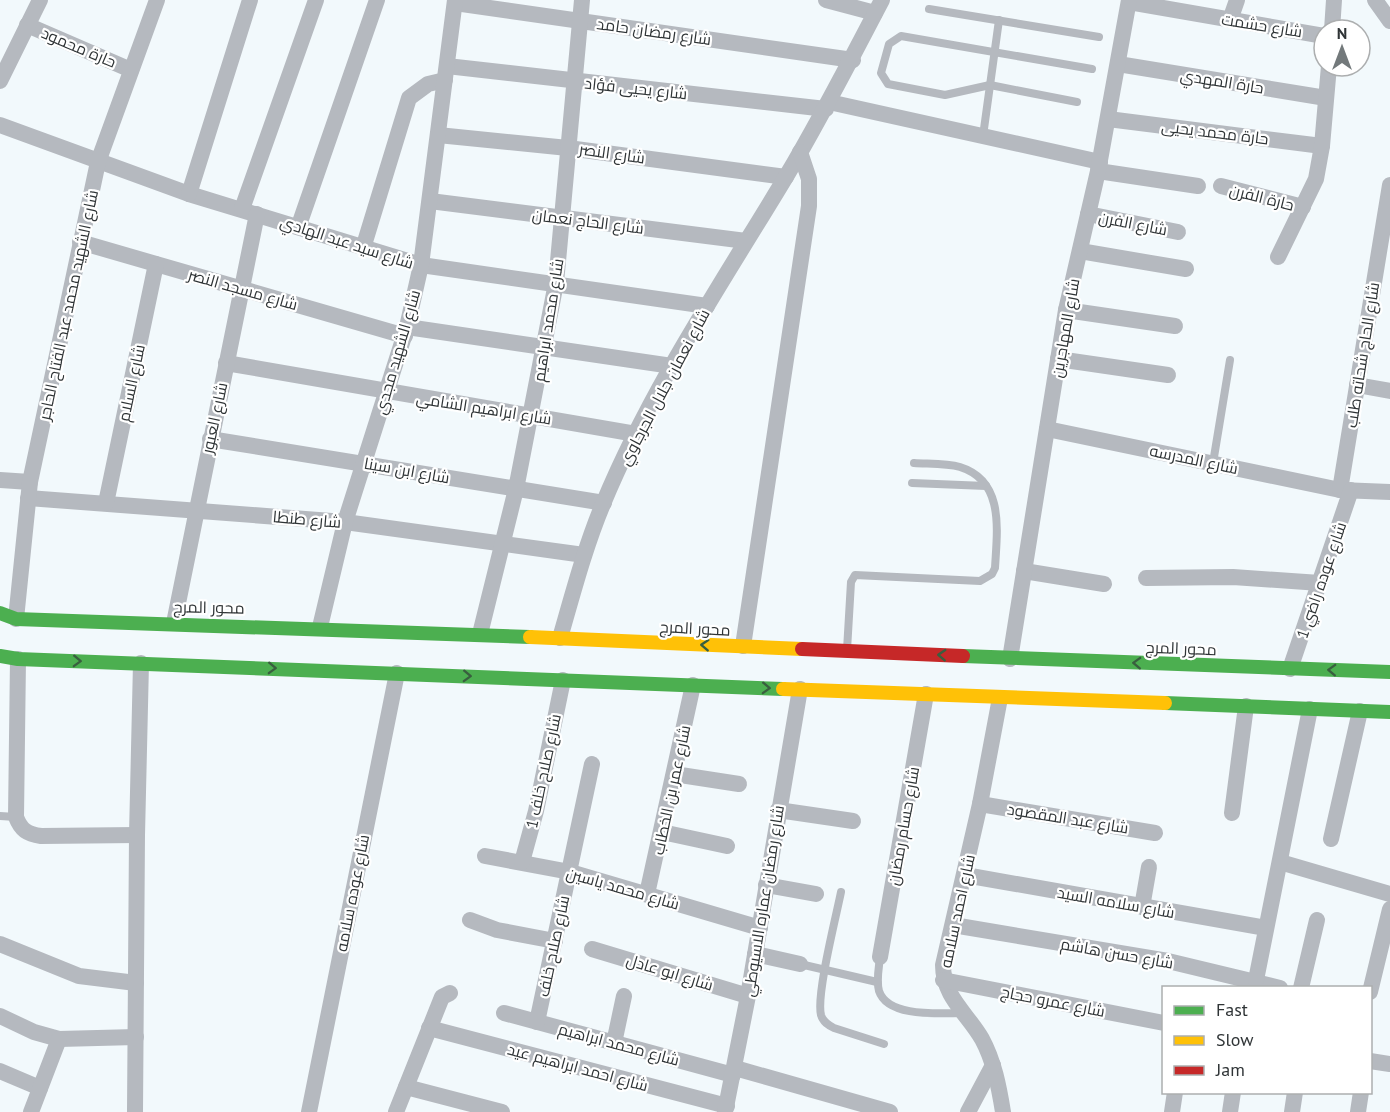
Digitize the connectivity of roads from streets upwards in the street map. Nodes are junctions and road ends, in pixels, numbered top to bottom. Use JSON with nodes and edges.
{"nodes":[{"id":1,"x":40,"y":0,"type":"edge"},
{"id":2,"x":157,"y":0,"type":"edge"},
{"id":3,"x":250,"y":0,"type":"edge"},
{"id":4,"x":316,"y":0,"type":"edge"},
{"id":5,"x":377,"y":0,"type":"edge"},
{"id":6,"x":582,"y":0,"type":"edge"},
{"id":7,"x":826,"y":0,"type":"edge"},
{"id":8,"x":1237,"y":0,"type":"edge"},
{"id":9,"x":1334,"y":0,"type":"edge"},
{"id":10,"x":1375,"y":0,"type":"edge"},
{"id":11,"x":455,"y":1,"type":"edge"},
{"id":12,"x":1129,"y":1,"type":"edge"},
{"id":13,"x":879,"y":6,"type":"edge"},
{"id":14,"x":1333,"y":18,"type":"edge"},
{"id":15,"x":1230,"y":20,"type":"junction"},
{"id":16,"x":580,"y":21,"type":"junction"},
{"id":17,"x":1390,"y":21,"type":"edge"},
{"id":18,"x":27,"y":25,"type":"junction"},
{"id":19,"x":1312,"y":34,"type":"edge"},
{"id":20,"x":853,"y":60,"type":"junction"},
{"id":21,"x":1118,"y":64,"type":"junction"},
{"id":22,"x":131,"y":70,"type":"junction"},
{"id":23,"x":446,"y":73,"type":"junction"},
{"id":24,"x":1328,"y":78,"type":"edge"},
{"id":25,"x":0,"y":81,"type":"edge"},
{"id":26,"x":574,"y":81,"type":"junction"},
{"id":27,"x":1326,"y":98,"type":"junction"},
{"id":28,"x":828,"y":106,"type":"junction"},
{"id":29,"x":1108,"y":119,"type":"junction"},
{"id":30,"x":1,"y":132,"type":"edge"},
{"id":31,"x":438,"y":135,"type":"junction"},
{"id":32,"x":1322,"y":146,"type":"junction"},
{"id":33,"x":568,"y":147,"type":"junction"},
{"id":34,"x":800,"y":152,"type":"junction"},
{"id":35,"x":98,"y":162,"type":"junction"},
{"id":36,"x":1099,"y":166,"type":"junction"},
{"id":37,"x":786,"y":177,"type":"junction"},
{"id":38,"x":1390,"y":185,"type":"edge"},
{"id":39,"x":1198,"y":186,"type":"dead end"},
{"id":40,"x":1221,"y":186,"type":"dead end"},
{"id":41,"x":189,"y":194,"type":"junction"},
{"id":42,"x":430,"y":201,"type":"junction"},
{"id":43,"x":1303,"y":207,"type":"junction"},
{"id":44,"x":249,"y":212,"type":"junction"},
{"id":45,"x":1088,"y":214,"type":"junction"},
{"id":46,"x":562,"y":218,"type":"junction"},
{"id":47,"x":299,"y":225,"type":"junction"},
{"id":48,"x":1178,"y":232,"type":"dead end"},
{"id":49,"x":746,"y":241,"type":"junction"},
{"id":50,"x":80,"y":242,"type":"junction"},
{"id":51,"x":364,"y":245,"type":"junction"},
{"id":52,"x":1080,"y":251,"type":"junction"},
{"id":53,"x":1278,"y":257,"type":"dead end"},
{"id":54,"x":156,"y":264,"type":"junction"},
{"id":55,"x":421,"y":265,"type":"junction"},
{"id":56,"x":1186,"y":269,"type":"dead end"},
{"id":57,"x":556,"y":283,"type":"junction"},
{"id":58,"x":241,"y":288,"type":"junction"},
{"id":59,"x":707,"y":306,"type":"junction"},
{"id":60,"x":1066,"y":310,"type":"junction"},
{"id":61,"x":1174,"y":326,"type":"dead end"},
{"id":62,"x":406,"y":332,"type":"junction"},
{"id":63,"x":544,"y":348,"type":"junction"},
{"id":64,"x":1058,"y":359,"type":"junction"},
{"id":65,"x":226,"y":363,"type":"junction"},
{"id":66,"x":672,"y":366,"type":"junction"},
{"id":67,"x":1168,"y":375,"type":"dead end"},
{"id":68,"x":1357,"y":385,"type":"junction"},
{"id":69,"x":1390,"y":391,"type":"edge"},
{"id":70,"x":387,"y":392,"type":"junction"},
{"id":71,"x":532,"y":415,"type":"junction"},
{"id":72,"x":1047,"y":429,"type":"junction"},
{"id":73,"x":636,"y":434,"type":"junction"},
{"id":74,"x":210,"y":438,"type":"junction"},
{"id":75,"x":364,"y":462,"type":"junction"},
{"id":76,"x":0,"y":480,"type":"edge"},
{"id":77,"x":516,"y":489,"type":"junction"},
{"id":78,"x":29,"y":490,"type":"junction"},
{"id":79,"x":1346,"y":490,"type":"junction"},
{"id":80,"x":1390,"y":492,"type":"edge"},
{"id":81,"x":106,"y":503,"type":"junction"},
{"id":82,"x":604,"y":503,"type":"junction"},
{"id":83,"x":195,"y":510,"type":"junction"},
{"id":84,"x":345,"y":522,"type":"junction"},
{"id":85,"x":502,"y":543,"type":"junction"},
{"id":86,"x":584,"y":555,"type":"junction"},
{"id":87,"x":1024,"y":571,"type":"junction"},
{"id":88,"x":1146,"y":578,"type":"dead end"},
{"id":89,"x":1320,"y":583,"type":"junction"},
{"id":90,"x":1104,"y":584,"type":"dead end"},
{"id":91,"x":5,"y":618,"type":"edge"},
{"id":92,"x":174,"y":623,"type":"junction"},
{"id":93,"x":320,"y":627,"type":"junction"},
{"id":94,"x":480,"y":634,"type":"junction"},
{"id":95,"x":560,"y":638,"type":"junction"},
{"id":96,"x":743,"y":646,"type":"junction"},
{"id":97,"x":0,"y":656,"type":"edge"},
{"id":98,"x":18,"y":659,"type":"junction"},
{"id":99,"x":1010,"y":659,"type":"junction"},
{"id":100,"x":141,"y":663,"type":"junction"},
{"id":101,"x":0,"y":665,"type":"edge"},
{"id":102,"x":1290,"y":669,"type":"junction"},
{"id":103,"x":1390,"y":672,"type":"edge"},
{"id":104,"x":397,"y":673,"type":"junction"},
{"id":105,"x":1248,"y":677,"type":"junction"},
{"id":106,"x":563,"y":680,"type":"junction"},
{"id":107,"x":693,"y":685,"type":"junction"},
{"id":108,"x":800,"y":689,"type":"junction"},
{"id":109,"x":926,"y":694,"type":"junction"},
{"id":110,"x":1000,"y":698,"type":"junction"},
{"id":111,"x":1246,"y":706,"type":"junction"},
{"id":112,"x":1310,"y":709,"type":"junction"},
{"id":113,"x":1360,"y":711,"type":"junction"},
{"id":114,"x":1390,"y":712,"type":"edge"},
{"id":115,"x":592,"y":764,"type":"dead end"},
{"id":116,"x":674,"y":774,"type":"junction"},
{"id":117,"x":739,"y":784,"type":"dead end"},
{"id":118,"x":980,"y":804,"type":"junction"},
{"id":119,"x":778,"y":810,"type":"junction"},
{"id":120,"x":1232,"y":813,"type":"dead end"},
{"id":121,"x":8,"y":816,"type":"edge"},
{"id":122,"x":853,"y":821,"type":"dead end"},
{"id":123,"x":662,"y":832,"type":"junction"},
{"id":124,"x":1155,"y":832,"type":"dead end"},
{"id":125,"x":137,"y":835,"type":"junction"},
{"id":126,"x":1331,"y":839,"type":"dead end"},
{"id":127,"x":727,"y":846,"type":"dead end"},
{"id":128,"x":485,"y":856,"type":"dead end"},
{"id":129,"x":522,"y":862,"type":"junction"},
{"id":130,"x":1280,"y":862,"type":"junction"},
{"id":131,"x":1149,"y":867,"type":"dead end"},
{"id":132,"x":570,"y":872,"type":"junction"},
{"id":133,"x":965,"y":875,"type":"junction"},
{"id":134,"x":766,"y":885,"type":"junction"},
{"id":135,"x":647,"y":894,"type":"junction"},
{"id":136,"x":816,"y":894,"type":"dead end"},
{"id":137,"x":1390,"y":894,"type":"edge"},
{"id":138,"x":1142,"y":907,"type":"junction"},
{"id":139,"x":1390,"y":909,"type":"edge"},
{"id":140,"x":470,"y":920,"type":"dead end"},
{"id":141,"x":1317,"y":920,"type":"dead end"},
{"id":142,"x":953,"y":925,"type":"junction"},
{"id":143,"x":759,"y":928,"type":"junction"},
{"id":144,"x":1266,"y":928,"type":"junction"},
{"id":145,"x":555,"y":941,"type":"junction"},
{"id":146,"x":0,"y":944,"type":"edge"},
{"id":147,"x":592,"y":949,"type":"dead end"},
{"id":148,"x":755,"y":954,"type":"junction"},
{"id":149,"x":880,"y":957,"type":"road end"},
{"id":150,"x":800,"y":964,"type":"road end"},
{"id":151,"x":943,"y":980,"type":"junction"},
{"id":152,"x":1256,"y":980,"type":"junction"},
{"id":153,"x":136,"y":983,"type":"junction"},
{"id":154,"x":1277,"y":986,"type":"edge"},
{"id":155,"x":1301,"y":986,"type":"edge"},
{"id":156,"x":1372,"y":988,"type":"edge"},
{"id":157,"x":450,"y":993,"type":"dead end"},
{"id":158,"x":624,"y":996,"type":"dead end"},
{"id":159,"x":748,"y":996,"type":"junction"},
{"id":160,"x":504,"y":1013,"type":"dead end"},
{"id":161,"x":0,"y":1016,"type":"edge"},
{"id":162,"x":537,"y":1022,"type":"junction"},
{"id":163,"x":1162,"y":1023,"type":"edge"},
{"id":164,"x":429,"y":1028,"type":"junction"},
{"id":165,"x":136,"y":1037,"type":"junction"},
{"id":166,"x":59,"y":1039,"type":"junction"},
{"id":167,"x":614,"y":1043,"type":"junction"},
{"id":168,"x":1372,"y":1061,"type":"edge"},
{"id":169,"x":993,"y":1065,"type":"junction"},
{"id":170,"x":1390,"y":1065,"type":"edge"},
{"id":171,"x":0,"y":1071,"type":"edge"},
{"id":172,"x":734,"y":1071,"type":"junction"},
{"id":173,"x":406,"y":1087,"type":"junction"},
{"id":174,"x":40,"y":1088,"type":"junction"},
{"id":175,"x":1175,"y":1094,"type":"edge"},
{"id":176,"x":1233,"y":1094,"type":"edge"},
{"id":177,"x":1295,"y":1094,"type":"edge"},
{"id":178,"x":1361,"y":1094,"type":"edge"},
{"id":179,"x":726,"y":1109,"type":"edge"},
{"id":180,"x":32,"y":1112,"type":"edge"},
{"id":181,"x":135,"y":1112,"type":"edge"},
{"id":182,"x":309,"y":1112,"type":"edge"},
{"id":183,"x":396,"y":1112,"type":"edge"},
{"id":184,"x":502,"y":1112,"type":"edge"},
{"id":185,"x":890,"y":1112,"type":"edge"},
{"id":186,"x":968,"y":1112,"type":"edge"},
{"id":187,"x":1002,"y":1112,"type":"edge"},
{"id":188,"x":1172,"y":1112,"type":"edge"},
{"id":189,"x":1230,"y":1112,"type":"edge"},
{"id":190,"x":1292,"y":1112,"type":"edge"},
{"id":191,"x":1358,"y":1112,"type":"edge"}],
"edges":[{"from":1,"to":18,"type":"street"},
{"from":2,"to":22,"type":"street","name":"شارع الشهيد محمد عبد الفتاح الحاجر"},
{"from":3,"to":41,"type":"street"},
{"from":4,"to":44,"type":"street","name":"شارع العبور"},
{"from":5,"to":47,"type":"street"},
{"from":6,"to":16,"type":"street","name":"شارع محمد ابراهيم"},
{"from":7,"to":13,"type":"street"},
{"from":8,"to":15,"type":"street"},
{"from":9,"to":14,"type":"street"},
{"from":10,"to":17,"type":"street"},
{"from":11,"to":16,"type":"street","name":"شارع رمضان حامد"},
{"from":11,"to":23,"type":"street","name":"شارع الشهيد مجدي"},
{"from":12,"to":15,"type":"street","name":"شارع حشمت"},
{"from":12,"to":21,"type":"street","name":"شارع المهاجرين"},
{"from":13,"to":20,"type":"street","name":"شارع نعمان جلال الجرجاوي"},
{"from":15,"to":19,"type":"street","name":"شارع حشمت"},
{"from":16,"to":20,"type":"street","name":"شارع رمضان حامد"},
{"from":16,"to":26,"type":"street","name":"شارع محمد ابراهيم"},
{"from":18,"to":22,"type":"street","name":"حارة محمود"},
{"from":18,"to":25,"type":"street"},
{"from":20,"to":28,"type":"street","name":"شارع نعمان جلال الجرجاوي"},
{"from":21,"to":27,"type":"street","name":"حارة المهدي"},
{"from":21,"to":29,"type":"street","name":"شارع المهاجرين"},
{"from":22,"to":35,"type":"street","name":"شارع الشهيد محمد عبد الفتاح الحاجر"},
{"from":23,"to":26,"type":"street","name":"شارع يحيى فؤاد"},
{"from":23,"to":31,"type":"street","name":"شارع الشهيد مجدي"},
{"from":23,"to":51,"type":"street"},
{"from":24,"to":27,"type":"street"},
{"from":26,"to":28,"type":"street","name":"شارع يحيى فؤاد"},
{"from":26,"to":33,"type":"street","name":"شارع محمد ابراهيم"},
{"from":27,"to":32,"type":"street"},
{"from":28,"to":34,"type":"street","name":"شارع نعمان جلال الجرجاوي"},
{"from":28,"to":36,"type":"street","name":"شارع يحيى فؤاد"},
{"from":29,"to":32,"type":"street","name":"حارة محمد يحيى"},
{"from":29,"to":36,"type":"street","name":"شارع المهاجرين"},
{"from":30,"to":35,"type":"street","name":"شارع سيد عبد الهادي"},
{"from":31,"to":33,"type":"street","name":"شارع النصر"},
{"from":31,"to":42,"type":"street","name":"شارع الشهيد مجدي"},
{"from":32,"to":43,"type":"street"},
{"from":33,"to":37,"type":"street","name":"شارع النصر"},
{"from":33,"to":46,"type":"street","name":"شارع محمد ابراهيم"},
{"from":34,"to":37,"type":"street","name":"شارع نعمان جلال الجرجاوي"},
{"from":34,"to":96,"type":"street"},
{"from":35,"to":41,"type":"street","name":"شارع سيد عبد الهادي"},
{"from":35,"to":50,"type":"street","name":"شارع الشهيد محمد عبد الفتاح الحاجر"},
{"from":36,"to":39,"type":"street","name":"شارع يحيى فؤاد"},
{"from":36,"to":45,"type":"street","name":"شارع المهاجرين"},
{"from":37,"to":49,"type":"street","name":"شارع نعمان جلال الجرجاوي"},
{"from":38,"to":68,"type":"street","name":"شارع الحاج شحاته طلب"},
{"from":40,"to":43,"type":"street","name":"حارة الفرن"},
{"from":41,"to":44,"type":"street","name":"شارع سيد عبد الهادي"},
{"from":42,"to":46,"type":"street","name":"شارع الحاج نعمان"},
{"from":42,"to":55,"type":"street","name":"شارع الشهيد مجدي"},
{"from":43,"to":53,"type":"street"},
{"from":44,"to":47,"type":"street","name":"شارع سيد عبد الهادي"},
{"from":44,"to":58,"type":"street","name":"شارع العبور"},
{"from":45,"to":48,"type":"street","name":"شارع الفرن"},
{"from":45,"to":52,"type":"street","name":"شارع المهاجرين"},
{"from":46,"to":49,"type":"street","name":"شارع الحاج نعمان"},
{"from":46,"to":57,"type":"street","name":"شارع محمد ابراهيم"},
{"from":47,"to":51,"type":"street","name":"شارع سيد عبد الهادي"},
{"from":49,"to":59,"type":"street","name":"شارع نعمان جلال الجرجاوي"},
{"from":50,"to":54,"type":"street","name":"شارع مسجد النصر"},
{"from":50,"to":78,"type":"street","name":"شارع الشهيد محمد عبد الفتاح الحاجر"},
{"from":51,"to":55,"type":"street","name":"شارع سيد عبد الهادي"},
{"from":52,"to":56,"type":"street"},
{"from":52,"to":60,"type":"street","name":"شارع المهاجرين"},
{"from":54,"to":58,"type":"street","name":"شارع مسجد النصر"},
{"from":54,"to":81,"type":"street","name":"شارع السلام"},
{"from":55,"to":57,"type":"street","name":"شارع سيد عبد الهادي"},
{"from":55,"to":62,"type":"street","name":"شارع الشهيد مجدي"},
{"from":57,"to":59,"type":"street","name":"شارع سيد عبد الهادي"},
{"from":57,"to":63,"type":"street","name":"شارع محمد ابراهيم"},
{"from":58,"to":62,"type":"street","name":"شارع مسجد النصر"},
{"from":58,"to":65,"type":"street","name":"شارع العبور"},
{"from":59,"to":66,"type":"street","name":"شارع نعمان جلال الجرجاوي"},
{"from":60,"to":61,"type":"street"},
{"from":60,"to":64,"type":"street","name":"شارع المهاجرين"},
{"from":62,"to":63,"type":"street","name":"شارع مسجد النصر"},
{"from":62,"to":70,"type":"street","name":"شارع الشهيد مجدي"},
{"from":63,"to":66,"type":"street","name":"شارع مسجد النصر"},
{"from":63,"to":71,"type":"street","name":"شارع محمد ابراهيم"},
{"from":64,"to":67,"type":"street"},
{"from":64,"to":72,"type":"street","name":"شارع المهاجرين"},
{"from":65,"to":70,"type":"street","name":"شارع ابراهيم الشامي"},
{"from":65,"to":74,"type":"street","name":"شارع العبور"},
{"from":66,"to":73,"type":"street","name":"شارع نعمان جلال الجرجاوي"},
{"from":68,"to":69,"type":"street"},
{"from":68,"to":79,"type":"street","name":"شارع الحاج شحاته طلب"},
{"from":70,"to":71,"type":"street","name":"شارع ابراهيم الشامي"},
{"from":70,"to":75,"type":"street","name":"شارع الشهيد مجدي"},
{"from":71,"to":73,"type":"street","name":"شارع ابراهيم الشامي"},
{"from":71,"to":77,"type":"street","name":"شارع محمد ابراهيم"},
{"from":72,"to":79,"type":"street","name":"شارع المدرسه"},
{"from":72,"to":87,"type":"street","name":"شارع المهاجرين"},
{"from":73,"to":82,"type":"street","name":"شارع نعمان جلال الجرجاوي"},
{"from":74,"to":75,"type":"street","name":"شارع ابن سينا"},
{"from":74,"to":83,"type":"street","name":"شارع العبور"},
{"from":75,"to":77,"type":"street","name":"شارع ابن سينا"},
{"from":75,"to":84,"type":"street","name":"شارع الشهيد مجدي"},
{"from":76,"to":78,"type":"street","name":"شارع طنطا"},
{"from":77,"to":82,"type":"street","name":"شارع ابن سينا"},
{"from":77,"to":85,"type":"street","name":"شارع محمد ابراهيم"},
{"from":78,"to":81,"type":"street","name":"شارع طنطا"},
{"from":78,"to":91,"type":"street","name":"شارع الشهيد محمد عبد الفتاح الحاجر"},
{"from":79,"to":80,"type":"street","name":"شارع المدرسه"},
{"from":79,"to":89,"type":"street","name":"شارع عوده راضي 1"},
{"from":81,"to":83,"type":"street","name":"شارع طنطا"},
{"from":82,"to":86,"type":"street","name":"شارع نعمان جلال الجرجاوي"},
{"from":83,"to":84,"type":"street","name":"شارع طنطا"},
{"from":83,"to":92,"type":"street","name":"شارع العبور"},
{"from":84,"to":85,"type":"street","name":"شارع طنطا"},
{"from":84,"to":93,"type":"street","name":"شارع الشهيد مجدي"},
{"from":85,"to":86,"type":"street","name":"شارع طنطا"},
{"from":85,"to":94,"type":"street","name":"شارع محمد ابراهيم"},
{"from":86,"to":95,"type":"street","name":"شارع نعمان جلال الجرجاوي"},
{"from":87,"to":90,"type":"street"},
{"from":87,"to":99,"type":"street","name":"شارع المهاجرين"},
{"from":88,"to":89,"type":"street"},
{"from":89,"to":102,"type":"street","name":"شارع عوده راضي 1"},
{"from":91,"to":92,"type":"main road","name":"محور المرج"},
{"from":92,"to":93,"type":"main road","name":"محور المرج"},
{"from":93,"to":94,"type":"main road","name":"محور المرج"},
{"from":94,"to":95,"type":"main road","name":"محور المرج"},
{"from":96,"to":95,"type":"main road","name":"محور المرج","one_way":true},
{"from":99,"to":96,"type":"main road","name":"محور المرج","one_way":true},
{"from":97,"to":98,"type":"main road"},
{"from":98,"to":100,"type":"main road","one_way":true},
{"from":98,"to":101,"type":"main road"},
{"from":98,"to":121,"type":"street"},
{"from":105,"to":99,"type":"main road","name":"محور المرج","one_way":true},
{"from":100,"to":104,"type":"main road","one_way":true},
{"from":100,"to":125,"type":"street"},
{"from":103,"to":102,"type":"main road","name":"محور المرج","one_way":true},
{"from":102,"to":105,"type":"main road","name":"محور المرج"},
{"from":104,"to":106,"type":"main road","one_way":true},
{"from":104,"to":182,"type":"street","name":"شارع عوده سلامه"},
{"from":105,"to":111,"type":"main road"},
{"from":106,"to":107,"type":"main road"},
{"from":106,"to":129,"type":"street","name":"شارع صلاح خلف 1"},
{"from":107,"to":108,"type":"main road","one_way":true},
{"from":107,"to":116,"type":"street","name":"شارع عمر بن الخطاب"},
{"from":108,"to":109,"type":"main road"},
{"from":108,"to":119,"type":"street","name":"شارع رمضان عماره الاسيوطي"},
{"from":109,"to":110,"type":"main road"},
{"from":109,"to":149,"type":"street","name":"شارع حسام رمضان"},
{"from":110,"to":111,"type":"main road"},
{"from":110,"to":118,"type":"street","name":"شارع احمد سلامه"},
{"from":111,"to":112,"type":"main road"},
{"from":111,"to":120,"type":"street"},
{"from":112,"to":113,"type":"main road"},
{"from":112,"to":130,"type":"street"},
{"from":113,"to":114,"type":"main road"},
{"from":113,"to":126,"type":"street"},
{"from":115,"to":132,"type":"street","name":"شارع صلاح خلف"},
{"from":116,"to":117,"type":"street"},
{"from":116,"to":123,"type":"street","name":"شارع عمر بن الخطاب"},
{"from":118,"to":124,"type":"street","name":"شارع عبد المقصود"},
{"from":118,"to":133,"type":"street","name":"شارع احمد سلامه"},
{"from":119,"to":122,"type":"street"},
{"from":119,"to":134,"type":"street","name":"شارع رمضان عماره الاسيوطي"},
{"from":121,"to":125,"type":"street"},
{"from":123,"to":127,"type":"street"},
{"from":123,"to":135,"type":"street","name":"شارع عمر بن الخطاب"},
{"from":125,"to":153,"type":"street"},
{"from":128,"to":129,"type":"street","name":"شارع محمد ياسين"},
{"from":129,"to":132,"type":"street","name":"شارع محمد ياسين"},
{"from":130,"to":137,"type":"street"},
{"from":130,"to":144,"type":"street"},
{"from":131,"to":138,"type":"street"},
{"from":132,"to":135,"type":"street","name":"شارع محمد ياسين"},
{"from":132,"to":145,"type":"street","name":"شارع صلاح خلف"},
{"from":133,"to":138,"type":"street","name":"شارع سلامه السيد"},
{"from":133,"to":142,"type":"street","name":"شارع احمد سلامه"},
{"from":134,"to":136,"type":"street"},
{"from":134,"to":143,"type":"street","name":"شارع رمضان عماره الاسيوطي"},
{"from":135,"to":143,"type":"street","name":"شارع محمد ياسين"},
{"from":138,"to":144,"type":"street","name":"شارع سلامه السيد"},
{"from":139,"to":156,"type":"street"},
{"from":140,"to":145,"type":"street"},
{"from":141,"to":155,"type":"street"},
{"from":142,"to":151,"type":"street","name":"شارع احمد سلامه"},
{"from":142,"to":152,"type":"street","name":"شارع حسن هاشم"},
{"from":143,"to":148,"type":"street","name":"شارع رمضان عماره الاسيوطي"},
{"from":144,"to":152,"type":"street"},
{"from":145,"to":162,"type":"street","name":"شارع صلاح خلف"},
{"from":146,"to":153,"type":"street"},
{"from":147,"to":159,"type":"street","name":"شارع ابو عادل"},
{"from":148,"to":150,"type":"street"},
{"from":148,"to":159,"type":"street","name":"شارع رمضان عماره الاسيوطي"},
{"from":151,"to":163,"type":"street","name":"شارع عمرو حجاج"},
{"from":151,"to":169,"type":"street","name":"شارع احمد سلامه"},
{"from":152,"to":154,"type":"street","name":"شارع حسن هاشم"},
{"from":153,"to":165,"type":"street"},
{"from":157,"to":164,"type":"street"},
{"from":158,"to":167,"type":"street"},
{"from":159,"to":172,"type":"street","name":"شارع رمضان عماره الاسيوطي"},
{"from":160,"to":162,"type":"street","name":"شارع محمد ابراهيم"},
{"from":161,"to":166,"type":"street"},
{"from":162,"to":167,"type":"street","name":"شارع محمد ابراهيم"},
{"from":164,"to":173,"type":"street"},
{"from":164,"to":179,"type":"street","name":"شارع احمد ابراهيم عيد"},
{"from":165,"to":166,"type":"street"},
{"from":165,"to":181,"type":"street"},
{"from":166,"to":174,"type":"street"},
{"from":167,"to":172,"type":"street","name":"شارع محمد ابراهيم"},
{"from":168,"to":170,"type":"street"},
{"from":169,"to":186,"type":"street"},
{"from":169,"to":187,"type":"street","name":"شارع احمد سلامه"},
{"from":171,"to":174,"type":"street"},
{"from":172,"to":179,"type":"street","name":"شارع رمضان عماره الاسيوطي"},
{"from":172,"to":185,"type":"street","name":"شارع محمد ابراهيم"},
{"from":173,"to":183,"type":"street"},
{"from":173,"to":184,"type":"street"},
{"from":174,"to":180,"type":"street"},
{"from":175,"to":188,"type":"street"},
{"from":176,"to":189,"type":"street"},
{"from":177,"to":190,"type":"street"},
{"from":178,"to":191,"type":"street"}]}
